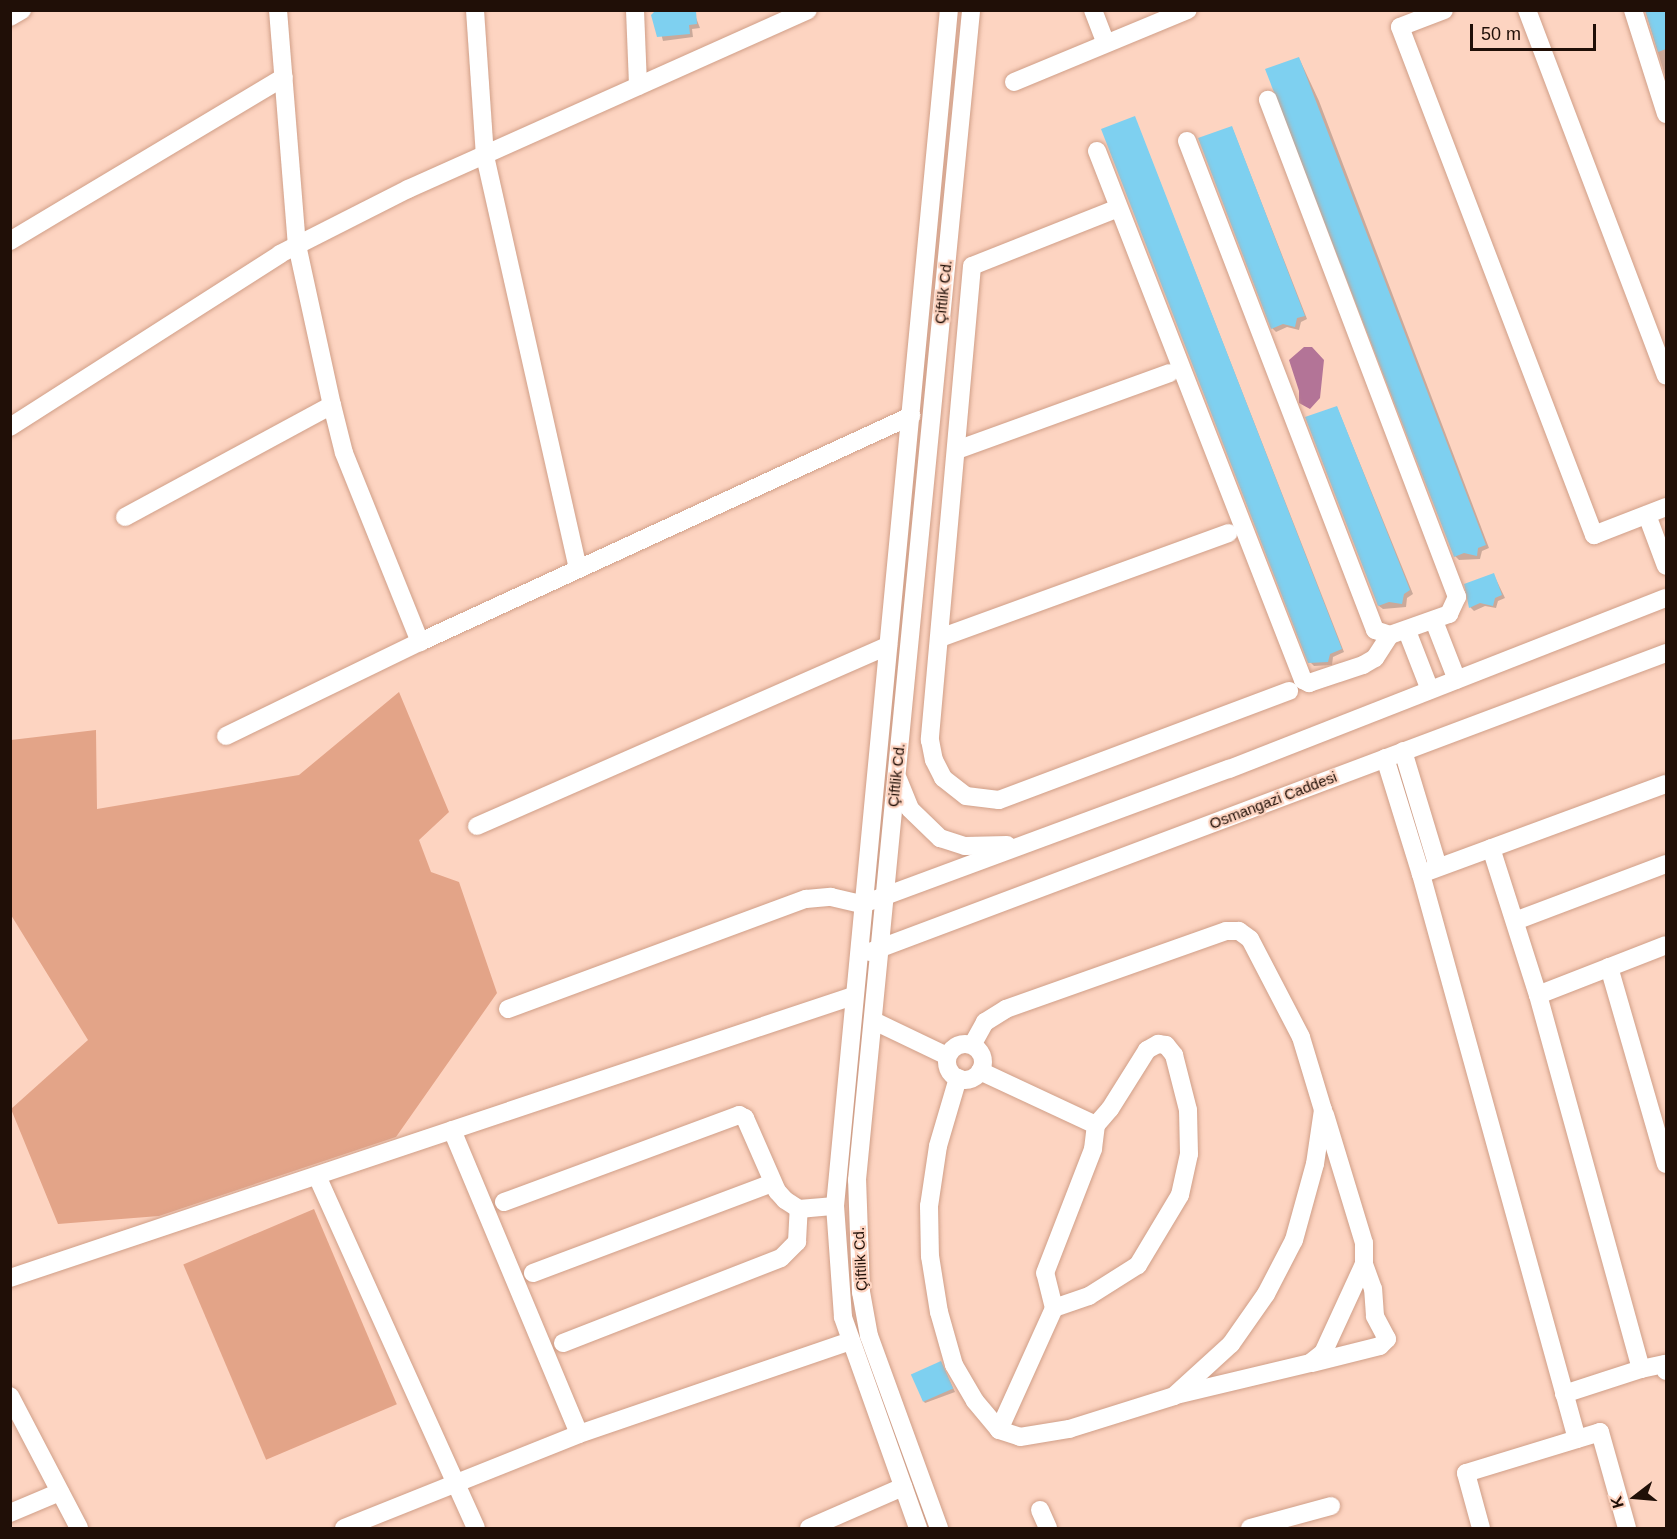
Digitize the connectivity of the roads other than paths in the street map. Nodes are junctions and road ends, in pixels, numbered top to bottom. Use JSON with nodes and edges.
{"nodes":[{"id":1,"x":22,"y":10,"type":"edge"},
{"id":2,"x":278,"y":10,"type":"edge"},
{"id":3,"x":475,"y":10,"type":"edge"},
{"id":4,"x":635,"y":10,"type":"edge"},
{"id":5,"x":808,"y":10,"type":"edge"},
{"id":6,"x":949,"y":10,"type":"edge"},
{"id":7,"x":971,"y":10,"type":"edge"},
{"id":8,"x":1093,"y":10,"type":"edge"},
{"id":9,"x":1188,"y":10,"type":"edge"},
{"id":10,"x":1444,"y":10,"type":"edge"},
{"id":11,"x":1527,"y":10,"type":"edge"},
{"id":12,"x":1633,"y":10,"type":"edge"},
{"id":13,"x":789,"y":15,"type":"edge"},
{"id":14,"x":10,"y":17,"type":"edge"},
{"id":15,"x":1105,"y":42,"type":"junction"},
{"id":16,"x":284,"y":77,"type":"junction"},
{"id":17,"x":1014,"y":82,"type":"dead end"},
{"id":18,"x":638,"y":86,"type":"junction"},
{"id":19,"x":1268,"y":100,"type":"dead end"},
{"id":20,"x":1666,"y":114,"type":"edge"},
{"id":21,"x":1187,"y":141,"type":"dead end"},
{"id":22,"x":1097,"y":151,"type":"dead end"},
{"id":23,"x":485,"y":156,"type":"junction"},
{"id":24,"x":1111,"y":211,"type":"dead end"},
{"id":25,"x":10,"y":241,"type":"edge"},
{"id":26,"x":297,"y":245,"type":"junction"},
{"id":27,"x":1170,"y":374,"type":"dead end"},
{"id":28,"x":1666,"y":375,"type":"edge"},
{"id":29,"x":332,"y":405,"type":"junction"},
{"id":30,"x":911,"y":416,"type":"junction"},
{"id":31,"x":10,"y":428,"type":"edge"},
{"id":32,"x":957,"y":450,"type":"junction"},
{"id":33,"x":924,"y":489,"type":"junction"},
{"id":34,"x":953,"y":490,"type":"junction"},
{"id":35,"x":1666,"y":507,"type":"edge"},
{"id":36,"x":1647,"y":515,"type":"junction"},
{"id":37,"x":124,"y":518,"type":"dead end"},
{"id":38,"x":1229,"y":533,"type":"dead end"},
{"id":39,"x":1666,"y":566,"type":"edge"},
{"id":40,"x":578,"y":569,"type":"junction"},
{"id":41,"x":1666,"y":598,"type":"edge"},
{"id":42,"x":1434,"y":621,"type":"junction"},
{"id":43,"x":1398,"y":633,"type":"junction"},
{"id":44,"x":940,"y":638,"type":"junction"},
{"id":45,"x":420,"y":642,"type":"junction"},
{"id":46,"x":888,"y":646,"type":"junction"},
{"id":47,"x":1666,"y":653,"type":"edge"},
{"id":48,"x":1457,"y":680,"type":"junction"},
{"id":49,"x":1289,"y":690,"type":"dead end"},
{"id":50,"x":1430,"y":690,"type":"junction"},
{"id":51,"x":226,"y":736,"type":"dead end"},
{"id":52,"x":1403,"y":751,"type":"junction"},
{"id":53,"x":1385,"y":758,"type":"junction"},
{"id":54,"x":896,"y":775,"type":"junction"},
{"id":55,"x":1666,"y":784,"type":"edge"},
{"id":56,"x":477,"y":826,"type":"dead end"},
{"id":57,"x":1030,"y":842,"type":"junction"},
{"id":58,"x":1491,"y":848,"type":"junction"},
{"id":59,"x":1666,"y":864,"type":"edge"},
{"id":60,"x":1438,"y":867,"type":"junction"},
{"id":61,"x":1421,"y":874,"type":"junction"},
{"id":62,"x":885,"y":896,"type":"junction"},
{"id":63,"x":862,"y":904,"type":"junction"},
{"id":64,"x":1515,"y":921,"type":"junction"},
{"id":65,"x":1666,"y":945,"type":"edge"},
{"id":66,"x":880,"y":948,"type":"junction"},
{"id":67,"x":857,"y":957,"type":"junction"},
{"id":68,"x":1609,"y":967,"type":"junction"},
{"id":69,"x":1538,"y":994,"type":"junction"},
{"id":70,"x":853,"y":996,"type":"junction"},
{"id":71,"x":508,"y":1009,"type":"dead end"},
{"id":72,"x":873,"y":1021,"type":"junction"},
{"id":73,"x":972,"y":1045,"type":"junction"},
{"id":74,"x":947,"y":1056,"type":"junction"},
{"id":75,"x":980,"y":1071,"type":"junction"},
{"id":76,"x":958,"y":1078,"type":"junction"},
{"id":77,"x":1323,"y":1110,"type":"junction"},
{"id":78,"x":1096,"y":1125,"type":"junction"},
{"id":79,"x":452,"y":1130,"type":"junction"},
{"id":80,"x":1666,"y":1164,"type":"edge"},
{"id":81,"x":317,"y":1176,"type":"junction"},
{"id":82,"x":773,"y":1183,"type":"junction"},
{"id":83,"x":504,"y":1202,"type":"dead end"},
{"id":84,"x":835,"y":1206,"type":"junction"},
{"id":85,"x":800,"y":1209,"type":"junction"},
{"id":86,"x":1364,"y":1264,"type":"junction"},
{"id":87,"x":533,"y":1273,"type":"dead end"},
{"id":88,"x":10,"y":1278,"type":"edge"},
{"id":89,"x":1053,"y":1308,"type":"junction"},
{"id":90,"x":850,"y":1341,"type":"junction"},
{"id":91,"x":563,"y":1343,"type":"dead end"},
{"id":92,"x":1310,"y":1363,"type":"junction"},
{"id":93,"x":1666,"y":1364,"type":"edge"},
{"id":94,"x":1641,"y":1369,"type":"junction"},
{"id":95,"x":1564,"y":1394,"type":"junction"},
{"id":96,"x":10,"y":1396,"type":"edge"},
{"id":97,"x":1174,"y":1396,"type":"junction"},
{"id":98,"x":999,"y":1430,"type":"junction"},
{"id":99,"x":579,"y":1434,"type":"junction"},
{"id":100,"x":1577,"y":1439,"type":"junction"},
{"id":101,"x":454,"y":1483,"type":"junction"},
{"id":102,"x":903,"y":1487,"type":"junction"},
{"id":103,"x":60,"y":1492,"type":"junction"},
{"id":104,"x":1331,"y":1506,"type":"dead end"},
{"id":105,"x":1040,"y":1510,"type":"dead end"},
{"id":106,"x":10,"y":1514,"type":"edge"},
{"id":107,"x":79,"y":1528,"type":"edge"},
{"id":108,"x":344,"y":1528,"type":"edge"},
{"id":109,"x":476,"y":1528,"type":"edge"},
{"id":110,"x":809,"y":1528,"type":"edge"},
{"id":111,"x":918,"y":1528,"type":"edge"},
{"id":112,"x":939,"y":1528,"type":"edge"},
{"id":113,"x":1048,"y":1528,"type":"edge"},
{"id":114,"x":1250,"y":1528,"type":"edge"},
{"id":115,"x":1481,"y":1528,"type":"edge"},
{"id":116,"x":1627,"y":1528,"type":"edge"}],
"edges":[{"from":1,"to":14,"type":"street"},
{"from":2,"to":16,"type":"street"},
{"from":3,"to":23,"type":"street"},
{"from":4,"to":18,"type":"street"},
{"from":5,"to":13,"type":"street"},
{"from":6,"to":30,"type":"street","name":"Çiftlik Cd."},
{"from":7,"to":33,"type":"street","name":"Çiftlik Cd."},
{"from":8,"to":15,"type":"street"},
{"from":9,"to":15,"type":"street"},
{"from":10,"to":36,"type":"street"},
{"from":11,"to":28,"type":"street"},
{"from":12,"to":20,"type":"street"},
{"from":13,"to":18,"type":"street"},
{"from":15,"to":17,"type":"street"},
{"from":16,"to":25,"type":"street"},
{"from":16,"to":26,"type":"street"},
{"from":18,"to":23,"type":"street"},
{"from":19,"to":42,"type":"street"},
{"from":21,"to":43,"type":"street"},
{"from":22,"to":43,"type":"street"},
{"from":23,"to":26,"type":"street"},
{"from":23,"to":40,"type":"street"},
{"from":24,"to":32,"type":"street"},
{"from":26,"to":29,"type":"street"},
{"from":26,"to":31,"type":"street"},
{"from":27,"to":32,"type":"street"},
{"from":29,"to":37,"type":"street"},
{"from":29,"to":45,"type":"street"},
{"from":30,"to":40,"type":"street"},
{"from":30,"to":46,"type":"street","name":"Çiftlik Cd."},
{"from":32,"to":34,"type":"street"},
{"from":33,"to":34,"type":"street"},
{"from":33,"to":54,"type":"street","name":"Çiftlik Cd."},
{"from":34,"to":44,"type":"street"},
{"from":35,"to":36,"type":"street"},
{"from":36,"to":39,"type":"street"},
{"from":38,"to":44,"type":"street"},
{"from":40,"to":45,"type":"street"},
{"from":41,"to":48,"type":"street"},
{"from":42,"to":43,"type":"street"},
{"from":42,"to":48,"type":"street"},
{"from":43,"to":50,"type":"street"},
{"from":44,"to":49,"type":"street"},
{"from":45,"to":51,"type":"street"},
{"from":46,"to":56,"type":"street"},
{"from":46,"to":63,"type":"street","name":"Çiftlik Cd."},
{"from":47,"to":52,"type":"street","name":"Osmangazi Caddesi"},
{"from":48,"to":50,"type":"street"},
{"from":50,"to":57,"type":"street"},
{"from":52,"to":53,"type":"street","name":"Osmangazi Caddesi"},
{"from":52,"to":60,"type":"street"},
{"from":53,"to":61,"type":"street"},
{"from":53,"to":66,"type":"street","name":"Osmangazi Caddesi"},
{"from":54,"to":57,"type":"street"},
{"from":54,"to":62,"type":"street","name":"Çiftlik Cd."},
{"from":55,"to":58,"type":"street"},
{"from":57,"to":62,"type":"street"},
{"from":58,"to":60,"type":"street"},
{"from":58,"to":64,"type":"street"},
{"from":59,"to":64,"type":"street"},
{"from":60,"to":61,"type":"street"},
{"from":61,"to":95,"type":"street"},
{"from":62,"to":63,"type":"street"},
{"from":62,"to":66,"type":"street","name":"Çiftlik Cd."},
{"from":63,"to":67,"type":"street","name":"Çiftlik Cd."},
{"from":63,"to":71,"type":"street"},
{"from":64,"to":69,"type":"street"},
{"from":65,"to":68,"type":"street"},
{"from":66,"to":67,"type":"street","name":"Osmangazi Caddesi"},
{"from":66,"to":72,"type":"street","name":"Çiftlik Cd."},
{"from":67,"to":70,"type":"street","name":"Çiftlik Cd."},
{"from":68,"to":69,"type":"street"},
{"from":68,"to":80,"type":"street"},
{"from":69,"to":94,"type":"street"},
{"from":70,"to":79,"type":"street"},
{"from":70,"to":84,"type":"street","name":"Çiftlik Cd."},
{"from":72,"to":74,"type":"street"},
{"from":72,"to":112,"type":"street","name":"Çiftlik Cd."},
{"from":73,"to":74,"type":"street"},
{"from":73,"to":75,"type":"street"},
{"from":73,"to":77,"type":"street"},
{"from":74,"to":76,"type":"street"},
{"from":75,"to":76,"type":"street"},
{"from":75,"to":78,"type":"street"},
{"from":76,"to":98,"type":"street"},
{"from":77,"to":86,"type":"street"},
{"from":77,"to":97,"type":"street"},
{"from":78,"to":89,"type":"street"},
{"from":78,"to":89,"type":"street"},
{"from":79,"to":81,"type":"street"},
{"from":79,"to":99,"type":"street"},
{"from":81,"to":88,"type":"street"},
{"from":81,"to":101,"type":"street"},
{"from":82,"to":83,"type":"street"},
{"from":82,"to":85,"type":"street"},
{"from":82,"to":87,"type":"street"},
{"from":84,"to":85,"type":"street"},
{"from":84,"to":90,"type":"street","name":"Çiftlik Cd."},
{"from":85,"to":91,"type":"street"},
{"from":86,"to":92,"type":"street"},
{"from":86,"to":92,"type":"street"},
{"from":89,"to":98,"type":"street"},
{"from":90,"to":99,"type":"street"},
{"from":90,"to":102,"type":"street","name":"Çiftlik Cd."},
{"from":92,"to":97,"type":"street"},
{"from":93,"to":94,"type":"street"},
{"from":94,"to":95,"type":"street"},
{"from":95,"to":100,"type":"street"},
{"from":96,"to":103,"type":"street"},
{"from":97,"to":98,"type":"street"},
{"from":99,"to":101,"type":"street"},
{"from":100,"to":115,"type":"street"},
{"from":100,"to":116,"type":"street"},
{"from":101,"to":108,"type":"street"},
{"from":101,"to":109,"type":"street"},
{"from":102,"to":110,"type":"street"},
{"from":102,"to":111,"type":"street","name":"Çiftlik Cd."},
{"from":103,"to":106,"type":"street"},
{"from":103,"to":107,"type":"street"},
{"from":104,"to":114,"type":"street"},
{"from":105,"to":113,"type":"street"}]}
